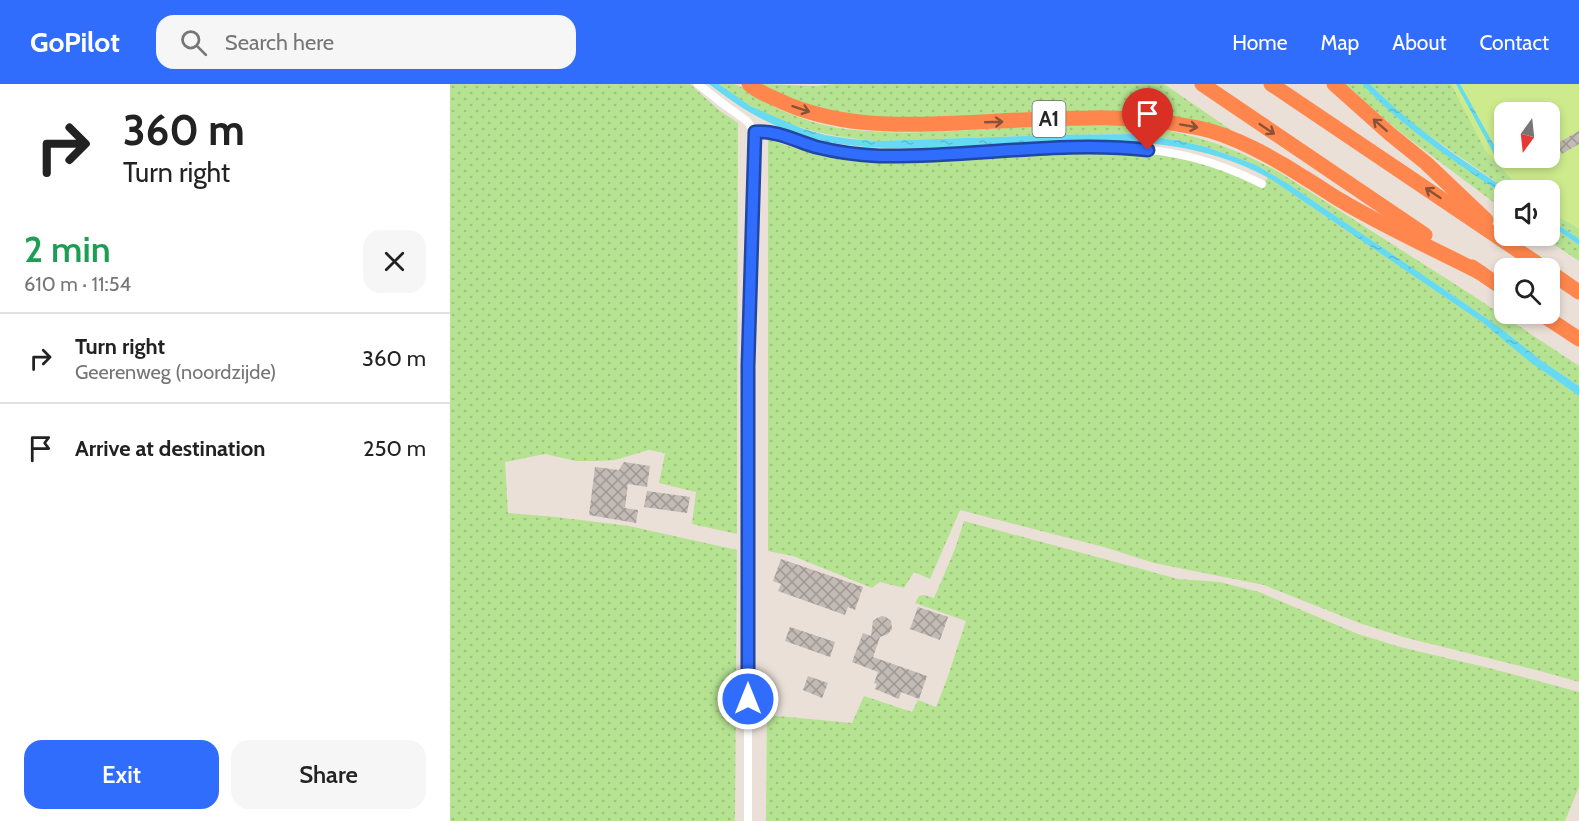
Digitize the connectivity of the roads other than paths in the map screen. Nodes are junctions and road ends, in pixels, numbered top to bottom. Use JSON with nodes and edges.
{"nodes":[{"id":1,"x":698,"y":84,"type":"edge"},
{"id":2,"x":748,"y":84,"type":"edge"},
{"id":3,"x":1202,"y":84,"type":"edge"},
{"id":4,"x":1271,"y":84,"type":"edge"},
{"id":5,"x":1334,"y":84,"type":"edge"},
{"id":6,"x":755,"y":132,"type":"junction"},
{"id":7,"x":1262,"y":184,"type":"dead end"},
{"id":8,"x":1516,"y":250,"type":"junction"},
{"id":9,"x":1528,"y":258,"type":"edge"},
{"id":10,"x":1481,"y":273,"type":"junction"},
{"id":11,"x":1560,"y":279,"type":"edge"},
{"id":12,"x":1494,"y":282,"type":"edge"},
{"id":13,"x":1579,"y":292,"type":"edge"},
{"id":14,"x":1556,"y":324,"type":"edge"},
{"id":15,"x":1579,"y":339,"type":"edge"},
{"id":16,"x":748,"y":821,"type":"edge"}],
"edges":[{"from":1,"to":6,"type":"street"},
{"from":2,"to":10,"type":"highway","number":"A1","one_way":true},
{"from":3,"to":10,"type":"highway","number":"A1","one_way":true},
{"from":8,"to":4,"type":"highway","one_way":true},
{"from":8,"to":5,"type":"highway","one_way":true},
{"from":6,"to":7,"type":"street"},
{"from":6,"to":16,"type":"street"},
{"from":8,"to":9,"type":"highway"},
{"from":10,"to":12,"type":"highway","number":"A1"},
{"from":11,"to":13,"type":"highway"},
{"from":14,"to":15,"type":"highway"}]}
